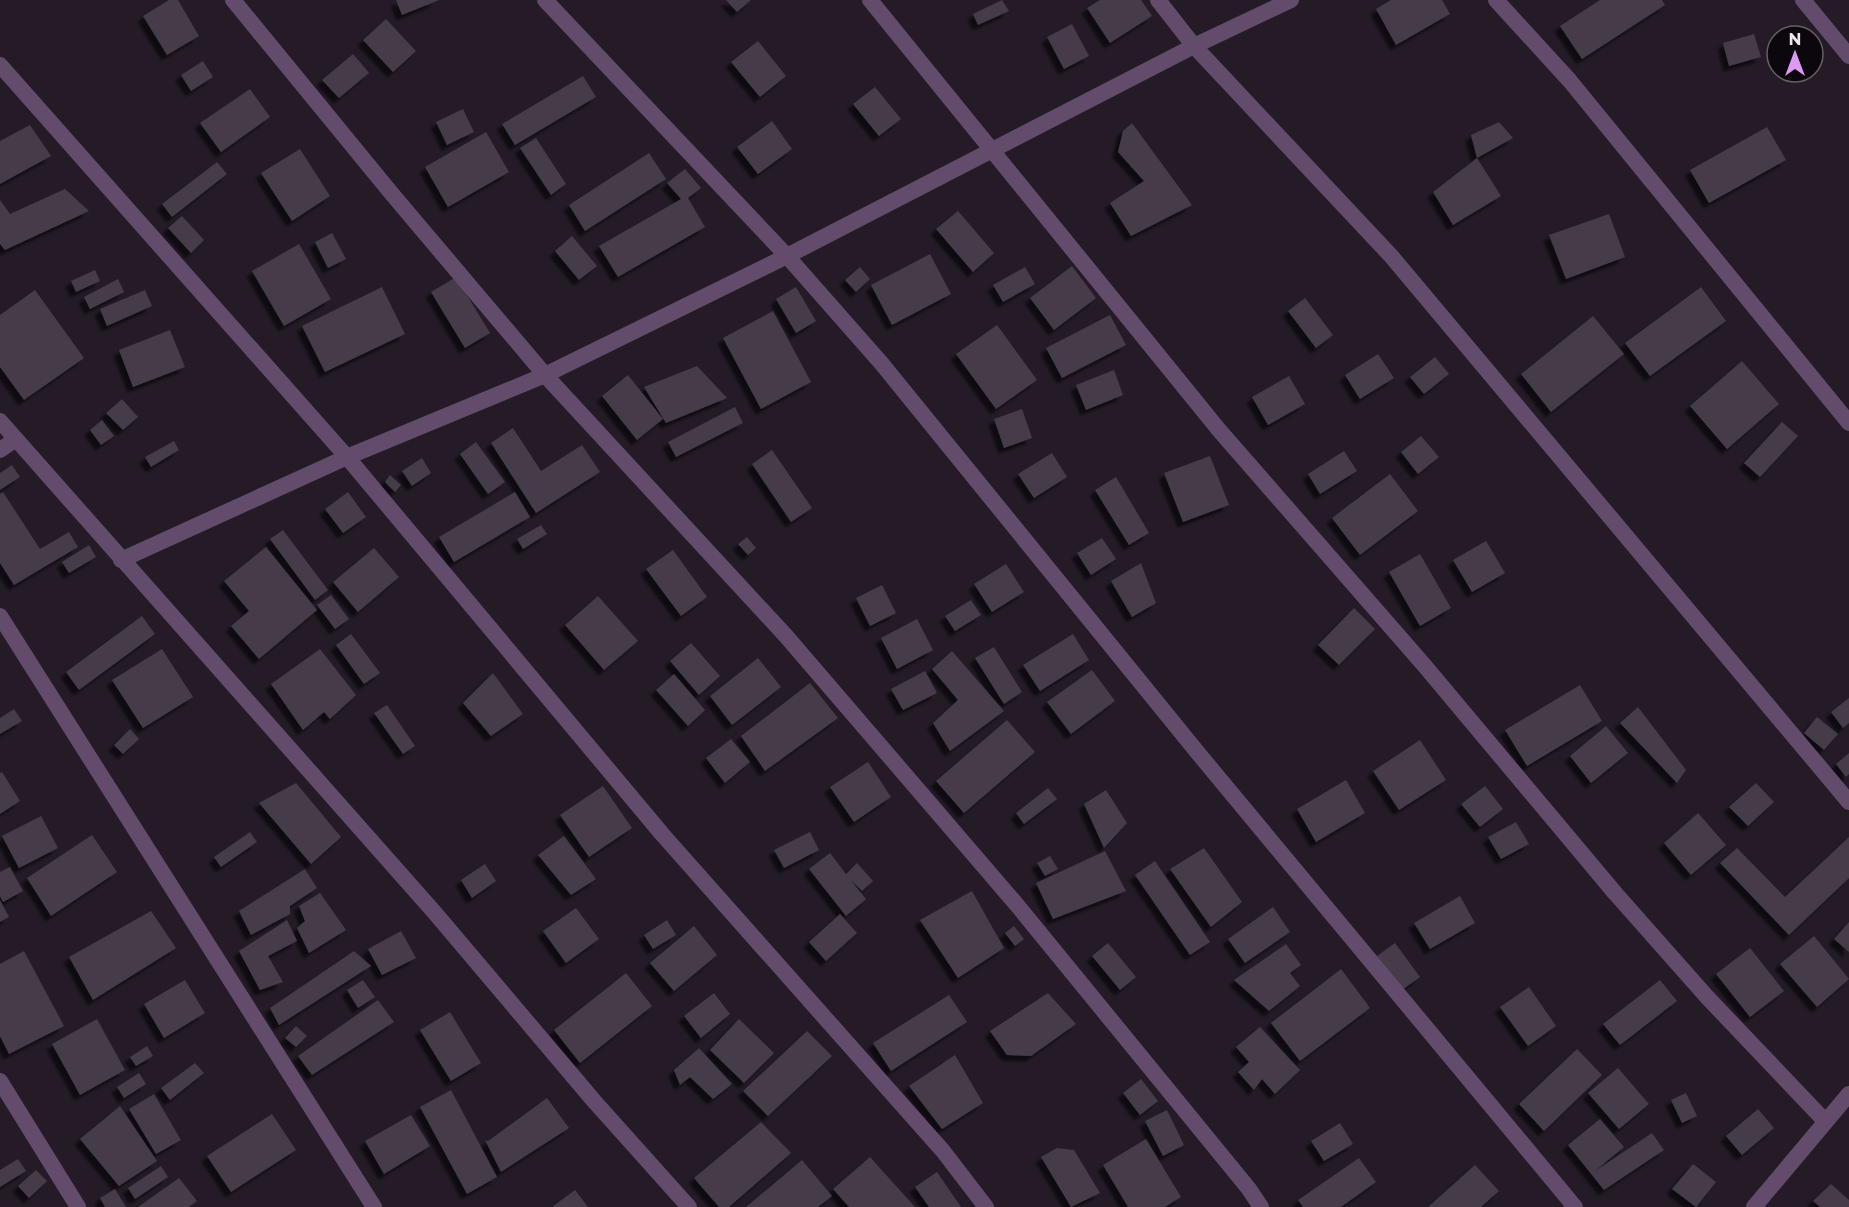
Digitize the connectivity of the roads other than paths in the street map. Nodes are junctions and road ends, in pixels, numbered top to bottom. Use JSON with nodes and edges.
{"nodes":[{"id":1,"x":234,"y":0,"type":"edge"},
{"id":2,"x":545,"y":0,"type":"edge"},
{"id":3,"x":870,"y":0,"type":"edge"},
{"id":4,"x":1158,"y":0,"type":"edge"},
{"id":5,"x":1291,"y":0,"type":"edge"},
{"id":6,"x":1496,"y":0,"type":"edge"},
{"id":7,"x":1803,"y":0,"type":"edge"},
{"id":8,"x":1194,"y":46,"type":"junction"},
{"id":9,"x":1849,"y":56,"type":"edge"},
{"id":10,"x":0,"y":65,"type":"edge"},
{"id":11,"x":994,"y":151,"type":"junction"},
{"id":12,"x":787,"y":256,"type":"junction"},
{"id":13,"x":545,"y":375,"type":"junction"},
{"id":14,"x":0,"y":421,"type":"edge"},
{"id":15,"x":1849,"y":423,"type":"edge"},
{"id":16,"x":16,"y":439,"type":"junction"},
{"id":17,"x":0,"y":450,"type":"edge"},
{"id":18,"x":347,"y":457,"type":"junction"},
{"id":19,"x":122,"y":560,"type":"junction"},
{"id":20,"x":0,"y":616,"type":"edge"},
{"id":21,"x":1849,"y":802,"type":"edge"},
{"id":22,"x":0,"y":1081,"type":"edge"},
{"id":23,"x":1849,"y":1094,"type":"edge"},
{"id":24,"x":1825,"y":1121,"type":"junction"},
{"id":25,"x":685,"y":1204,"type":"edge"},
{"id":26,"x":78,"y":1207,"type":"edge"},
{"id":27,"x":374,"y":1207,"type":"edge"},
{"id":28,"x":987,"y":1207,"type":"edge"},
{"id":29,"x":1261,"y":1207,"type":"edge"},
{"id":30,"x":1575,"y":1207,"type":"edge"},
{"id":31,"x":1754,"y":1207,"type":"edge"}],
"edges":[{"from":1,"to":13,"type":"street"},
{"from":2,"to":12,"type":"street"},
{"from":3,"to":11,"type":"street"},
{"from":4,"to":8,"type":"street"},
{"from":5,"to":8,"type":"street"},
{"from":6,"to":15,"type":"street"},
{"from":7,"to":9,"type":"street"},
{"from":8,"to":11,"type":"street"},
{"from":8,"to":21,"type":"street"},
{"from":10,"to":18,"type":"street"},
{"from":11,"to":12,"type":"street"},
{"from":11,"to":24,"type":"street"},
{"from":12,"to":13,"type":"street"},
{"from":12,"to":30,"type":"street"},
{"from":13,"to":18,"type":"street"},
{"from":13,"to":29,"type":"street"},
{"from":14,"to":16,"type":"street"},
{"from":16,"to":17,"type":"street"},
{"from":16,"to":19,"type":"street"},
{"from":18,"to":19,"type":"street"},
{"from":18,"to":28,"type":"street"},
{"from":19,"to":25,"type":"street"},
{"from":20,"to":27,"type":"street"},
{"from":22,"to":26,"type":"street"},
{"from":23,"to":24,"type":"street"},
{"from":24,"to":31,"type":"street"}]}
